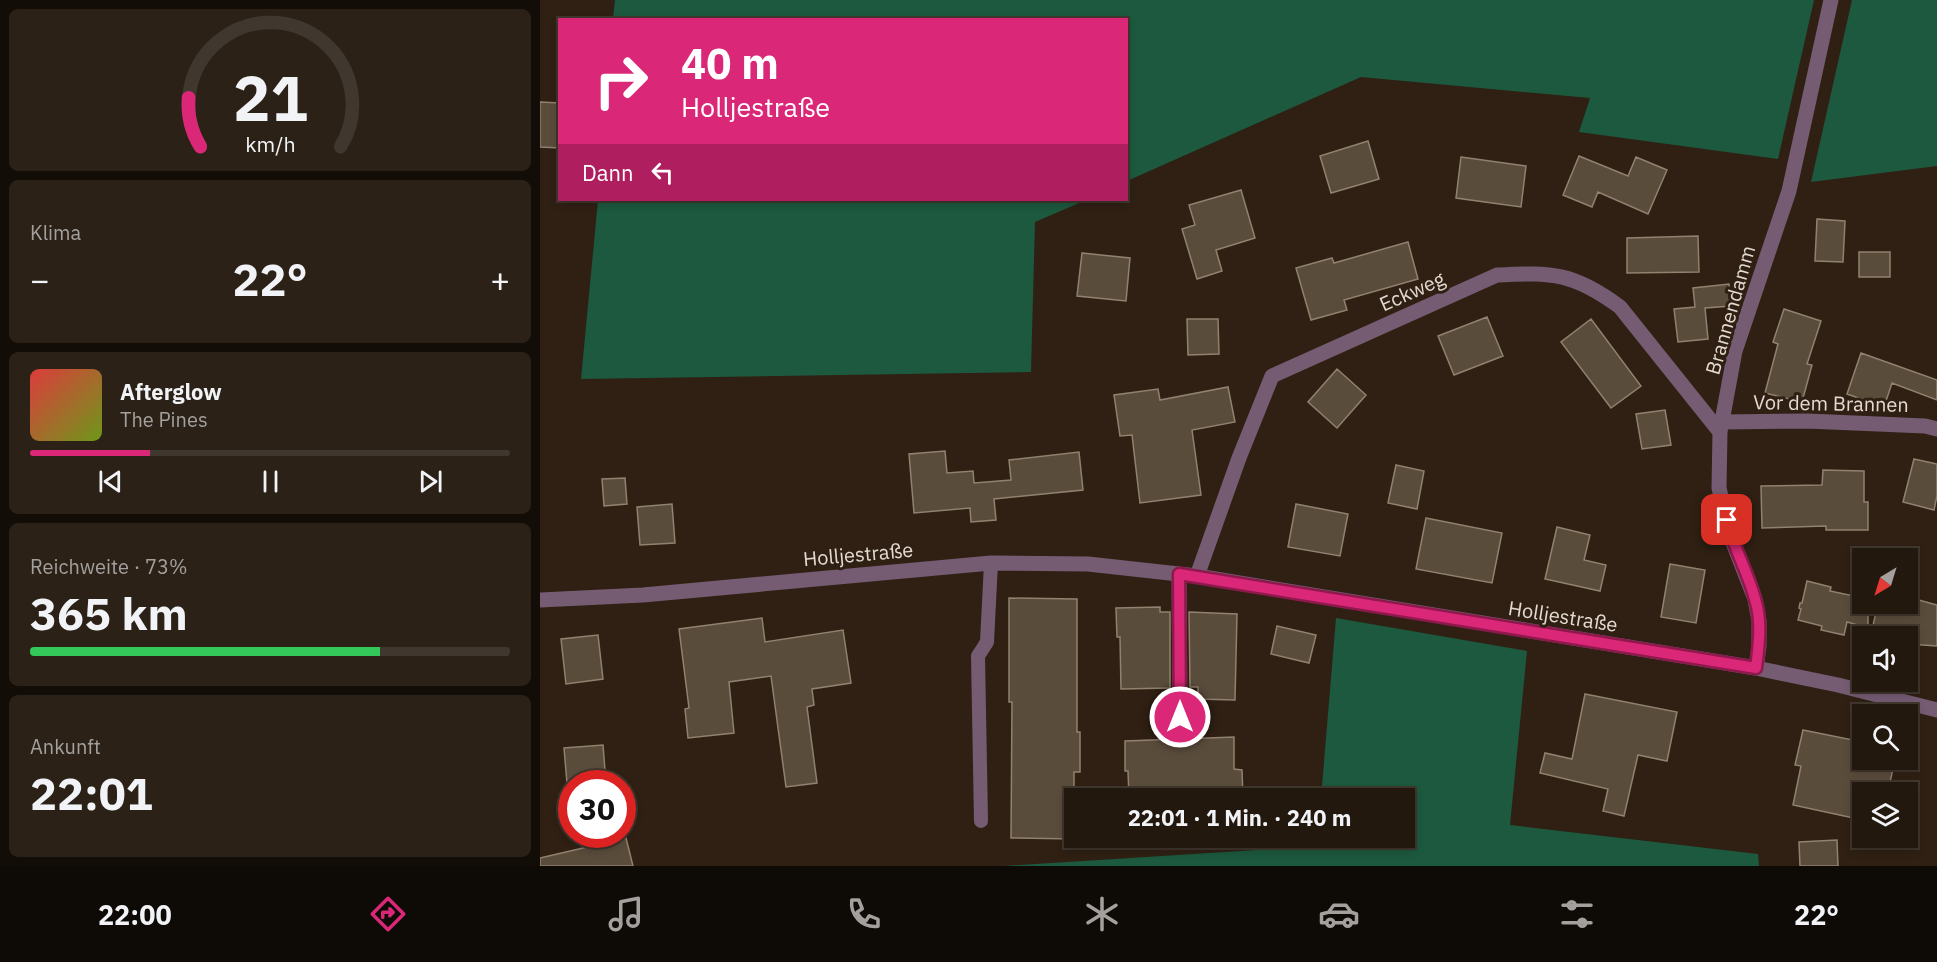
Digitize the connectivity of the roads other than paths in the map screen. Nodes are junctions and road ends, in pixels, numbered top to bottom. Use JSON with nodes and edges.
{"nodes":[{"id":1,"x":1831,"y":0,"type":"edge"},
{"id":2,"x":1722,"y":427,"type":"junction"},
{"id":3,"x":1937,"y":429,"type":"edge"},
{"id":4,"x":991,"y":563,"type":"junction"},
{"id":5,"x":1179,"y":574,"type":"junction"},
{"id":6,"x":1197,"y":576,"type":"junction"},
{"id":7,"x":540,"y":600,"type":"edge"},
{"id":8,"x":1756,"y":668,"type":"junction"},
{"id":9,"x":1937,"y":710,"type":"edge"},
{"id":10,"x":1180,"y":717,"type":"dead end"},
{"id":11,"x":981,"y":821,"type":"dead end"}],
"edges":[{"from":1,"to":2,"type":"street","name":"Brannendamm"},
{"from":2,"to":3,"type":"street","name":"Vor dem Brannen"},
{"from":2,"to":6,"type":"street","name":"Eckweg"},
{"from":2,"to":8,"type":"street","name":"Brannendamm"},
{"from":4,"to":5,"type":"street","name":"Holljestraße"},
{"from":4,"to":7,"type":"street","name":"Holljestraße"},
{"from":4,"to":11,"type":"lane"},
{"from":5,"to":6,"type":"street","name":"Holljestraße"},
{"from":5,"to":10,"type":"street"},
{"from":6,"to":8,"type":"street","name":"Holljestraße"},
{"from":8,"to":9,"type":"street","name":"Holljestraße"}]}
